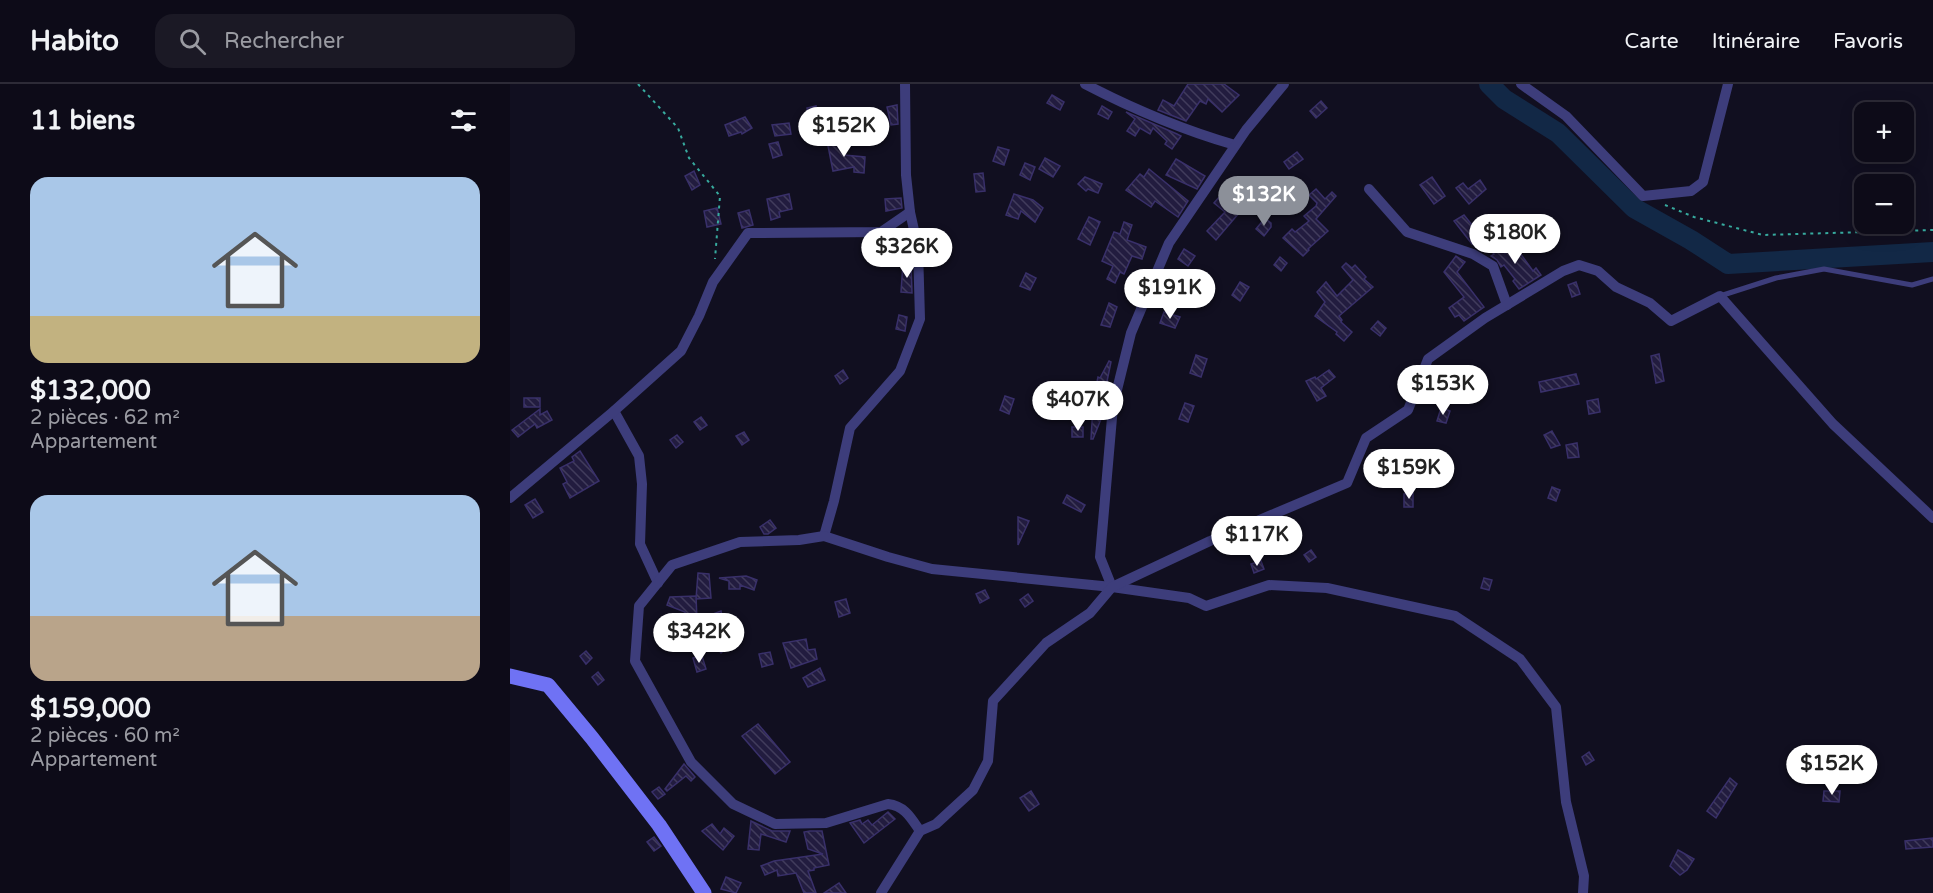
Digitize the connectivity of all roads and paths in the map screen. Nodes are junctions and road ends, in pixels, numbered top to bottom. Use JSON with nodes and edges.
{"nodes":[{"id":1,"x":638,"y":84,"type":"edge"},
{"id":2,"x":905,"y":84,"type":"edge"},
{"id":3,"x":1085,"y":84,"type":"edge"},
{"id":4,"x":1284,"y":84,"type":"edge"},
{"id":5,"x":1521,"y":84,"type":"edge"},
{"id":6,"x":1728,"y":84,"type":"edge"},
{"id":7,"x":1235,"y":145,"type":"junction"},
{"id":8,"x":1369,"y":189,"type":"dead end"},
{"id":9,"x":1664,"y":204,"type":"dead end"},
{"id":10,"x":910,"y":212,"type":"junction"},
{"id":11,"x":1933,"y":230,"type":"edge"},
{"id":12,"x":715,"y":261,"type":"dead end"},
{"id":13,"x":1933,"y":279,"type":"edge"},
{"id":14,"x":1720,"y":296,"type":"junction"},
{"id":15,"x":1507,"y":305,"type":"junction"},
{"id":16,"x":614,"y":411,"type":"junction"},
{"id":17,"x":510,"y":498,"type":"edge"},
{"id":18,"x":1933,"y":518,"type":"edge"},
{"id":19,"x":824,"y":536,"type":"junction"},
{"id":20,"x":658,"y":583,"type":"junction"},
{"id":21,"x":1112,"y":587,"type":"junction"},
{"id":22,"x":510,"y":676,"type":"edge"},
{"id":23,"x":920,"y":831,"type":"junction"},
{"id":24,"x":704,"y":893,"type":"edge"},
{"id":25,"x":881,"y":893,"type":"edge"},
{"id":26,"x":1582,"y":893,"type":"edge"}],
"edges":[{"from":1,"to":12,"type":"path"},
{"from":2,"to":10,"type":"street"},
{"from":3,"to":7,"type":"street"},
{"from":4,"to":7,"type":"street"},
{"from":5,"to":6,"type":"street"},
{"from":7,"to":21,"type":"street"},
{"from":8,"to":15,"type":"street"},
{"from":9,"to":11,"type":"path"},
{"from":10,"to":16,"type":"street"},
{"from":10,"to":19,"type":"street"},
{"from":13,"to":14,"type":"lane"},
{"from":14,"to":15,"type":"street"},
{"from":14,"to":18,"type":"street"},
{"from":15,"to":21,"type":"street"},
{"from":16,"to":17,"type":"street"},
{"from":16,"to":20,"type":"street"},
{"from":19,"to":20,"type":"street"},
{"from":19,"to":21,"type":"street"},
{"from":20,"to":23,"type":"street"},
{"from":21,"to":23,"type":"street"},
{"from":21,"to":26,"type":"street"},
{"from":22,"to":24,"type":"street"},
{"from":23,"to":25,"type":"street"}]}
